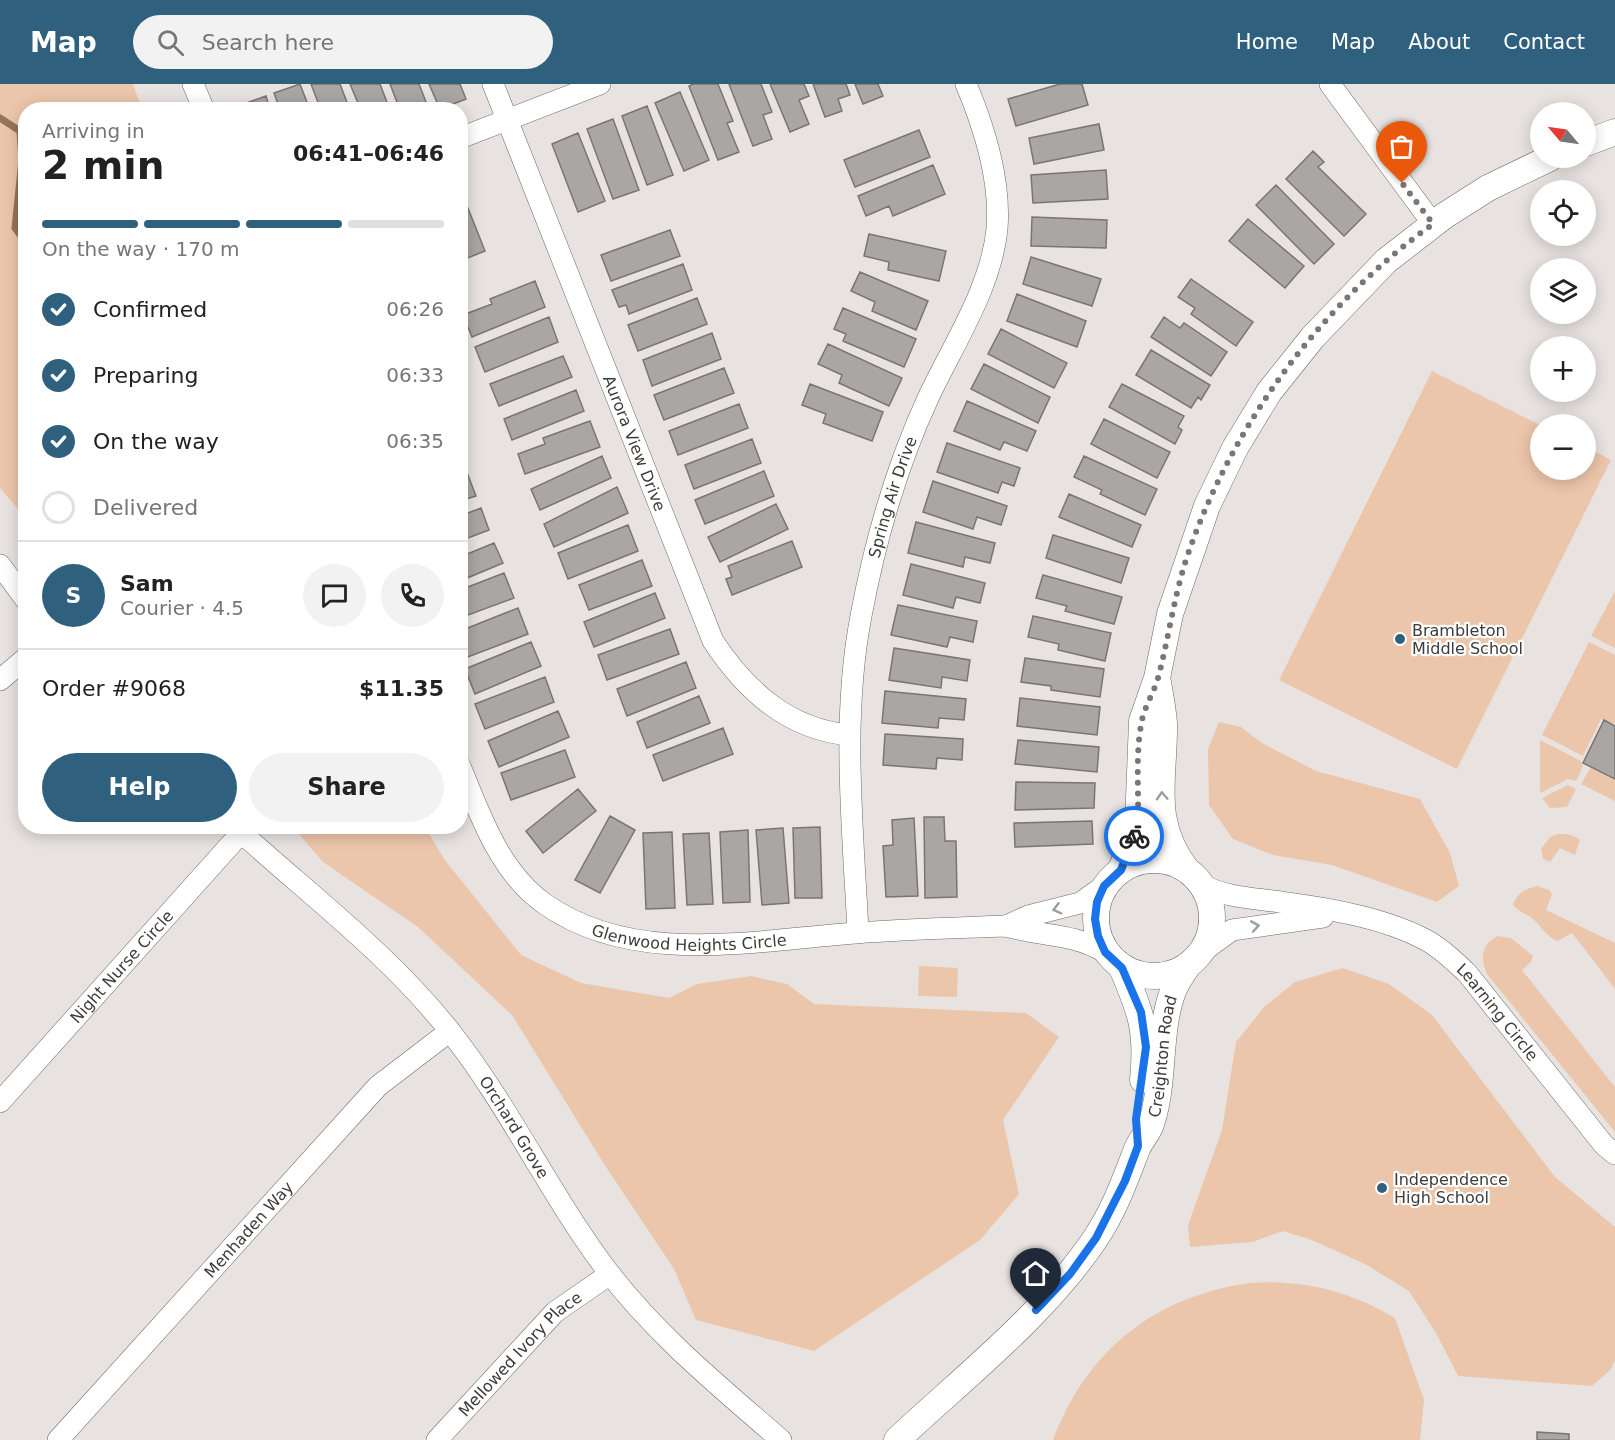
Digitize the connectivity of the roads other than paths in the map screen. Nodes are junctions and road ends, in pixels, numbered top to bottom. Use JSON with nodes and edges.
{"nodes":[{"id":1,"x":193,"y":84,"type":"edge"},
{"id":2,"x":493,"y":84,"type":"edge"},
{"id":3,"x":600,"y":84,"type":"edge"},
{"id":4,"x":966,"y":84,"type":"edge"},
{"id":5,"x":1330,"y":84,"type":"edge"},
{"id":6,"x":201,"y":102,"type":"edge"},
{"id":7,"x":507,"y":120,"type":"junction"},
{"id":8,"x":1615,"y":132,"type":"edge"},
{"id":9,"x":468,"y":135,"type":"edge"},
{"id":10,"x":1596,"y":139,"type":"edge"},
{"id":11,"x":1530,"y":168,"type":"edge"},
{"id":12,"x":1433,"y":224,"type":"junction"},
{"id":13,"x":0,"y":565,"type":"edge"},
{"id":14,"x":18,"y":589,"type":"edge"},
{"id":15,"x":18,"y":665,"type":"edge"},
{"id":16,"x":1157,"y":678,"type":"junction"},
{"id":17,"x":0,"y":680,"type":"edge"},
{"id":18,"x":849,"y":735,"type":"junction"},
{"id":19,"x":468,"y":786,"type":"edge"},
{"id":20,"x":234,"y":834,"type":"edge"},
{"id":21,"x":242,"y":834,"type":"edge"},
{"id":22,"x":1194,"y":877,"type":"junction"},
{"id":23,"x":1113,"y":878,"type":"junction"},
{"id":24,"x":1348,"y":914,"type":"junction"},
{"id":25,"x":1006,"y":926,"type":"junction"},
{"id":26,"x":858,"y":932,"type":"junction"},
{"id":27,"x":1195,"y":959,"type":"junction"},
{"id":28,"x":1113,"y":960,"type":"junction"},
{"id":29,"x":450,"y":1031,"type":"junction"},
{"id":30,"x":0,"y":1102,"type":"edge"},
{"id":31,"x":1138,"y":1146,"type":"junction"},
{"id":32,"x":1615,"y":1154,"type":"edge"},
{"id":33,"x":610,"y":1274,"type":"junction"},
{"id":34,"x":58,"y":1440,"type":"edge"},
{"id":35,"x":437,"y":1440,"type":"edge"},
{"id":36,"x":781,"y":1440,"type":"edge"},
{"id":37,"x":897,"y":1440,"type":"edge"}],
"edges":[{"from":1,"to":6,"type":"street"},
{"from":2,"to":7,"type":"street","name":"Aurora View Drive"},
{"from":3,"to":7,"type":"street"},
{"from":4,"to":18,"type":"street","name":"Spring Air Drive"},
{"from":5,"to":12,"type":"street"},
{"from":7,"to":9,"type":"street"},
{"from":7,"to":18,"type":"street","name":"Aurora View Drive"},
{"from":8,"to":10,"type":"street"},
{"from":11,"to":12,"type":"street","name":"Creighton Road"},
{"from":12,"to":16,"type":"street","name":"Creighton Road"},
{"from":13,"to":14,"type":"street"},
{"from":15,"to":17,"type":"street"},
{"from":22,"to":16,"type":"street","name":"Creighton Road","one_way":true},
{"from":16,"to":23,"type":"street","name":"Creighton Road"},
{"from":18,"to":26,"type":"street","name":"Spring Air Drive"},
{"from":19,"to":26,"type":"street","name":"Glenwood Heights Circle"},
{"from":20,"to":30,"type":"street","name":"Night Nurse Circle"},
{"from":21,"to":29,"type":"street","name":"Orchard Grove"},
{"from":22,"to":23,"type":"street"},
{"from":22,"to":24,"type":"street","name":"Learning Circle"},
{"from":22,"to":27,"type":"street","name":"Creighton Road"},
{"from":23,"to":25,"type":"street","name":"Glenwood Heights Circle","one_way":true},
{"from":23,"to":28,"type":"street","name":"Creighton Road"},
{"from":27,"to":24,"type":"street","name":"Learning Circle","one_way":true},
{"from":24,"to":32,"type":"street","name":"Learning Circle"},
{"from":25,"to":26,"type":"street","name":"Glenwood Heights Circle"},
{"from":25,"to":28,"type":"street","name":"Glenwood Heights Circle"},
{"from":27,"to":28,"type":"street","name":"Creighton Road"},
{"from":27,"to":31,"type":"street","name":"Creighton Road"},
{"from":28,"to":31,"type":"street","name":"Creighton Road"},
{"from":29,"to":33,"type":"street","name":"Orchard Grove"},
{"from":29,"to":34,"type":"street","name":"Menhaden Way"},
{"from":31,"to":37,"type":"street","name":"Creighton Road"},
{"from":33,"to":35,"type":"street","name":"Mellowed Ivory Place"},
{"from":33,"to":36,"type":"street","name":"Orchard Grove"}]}
